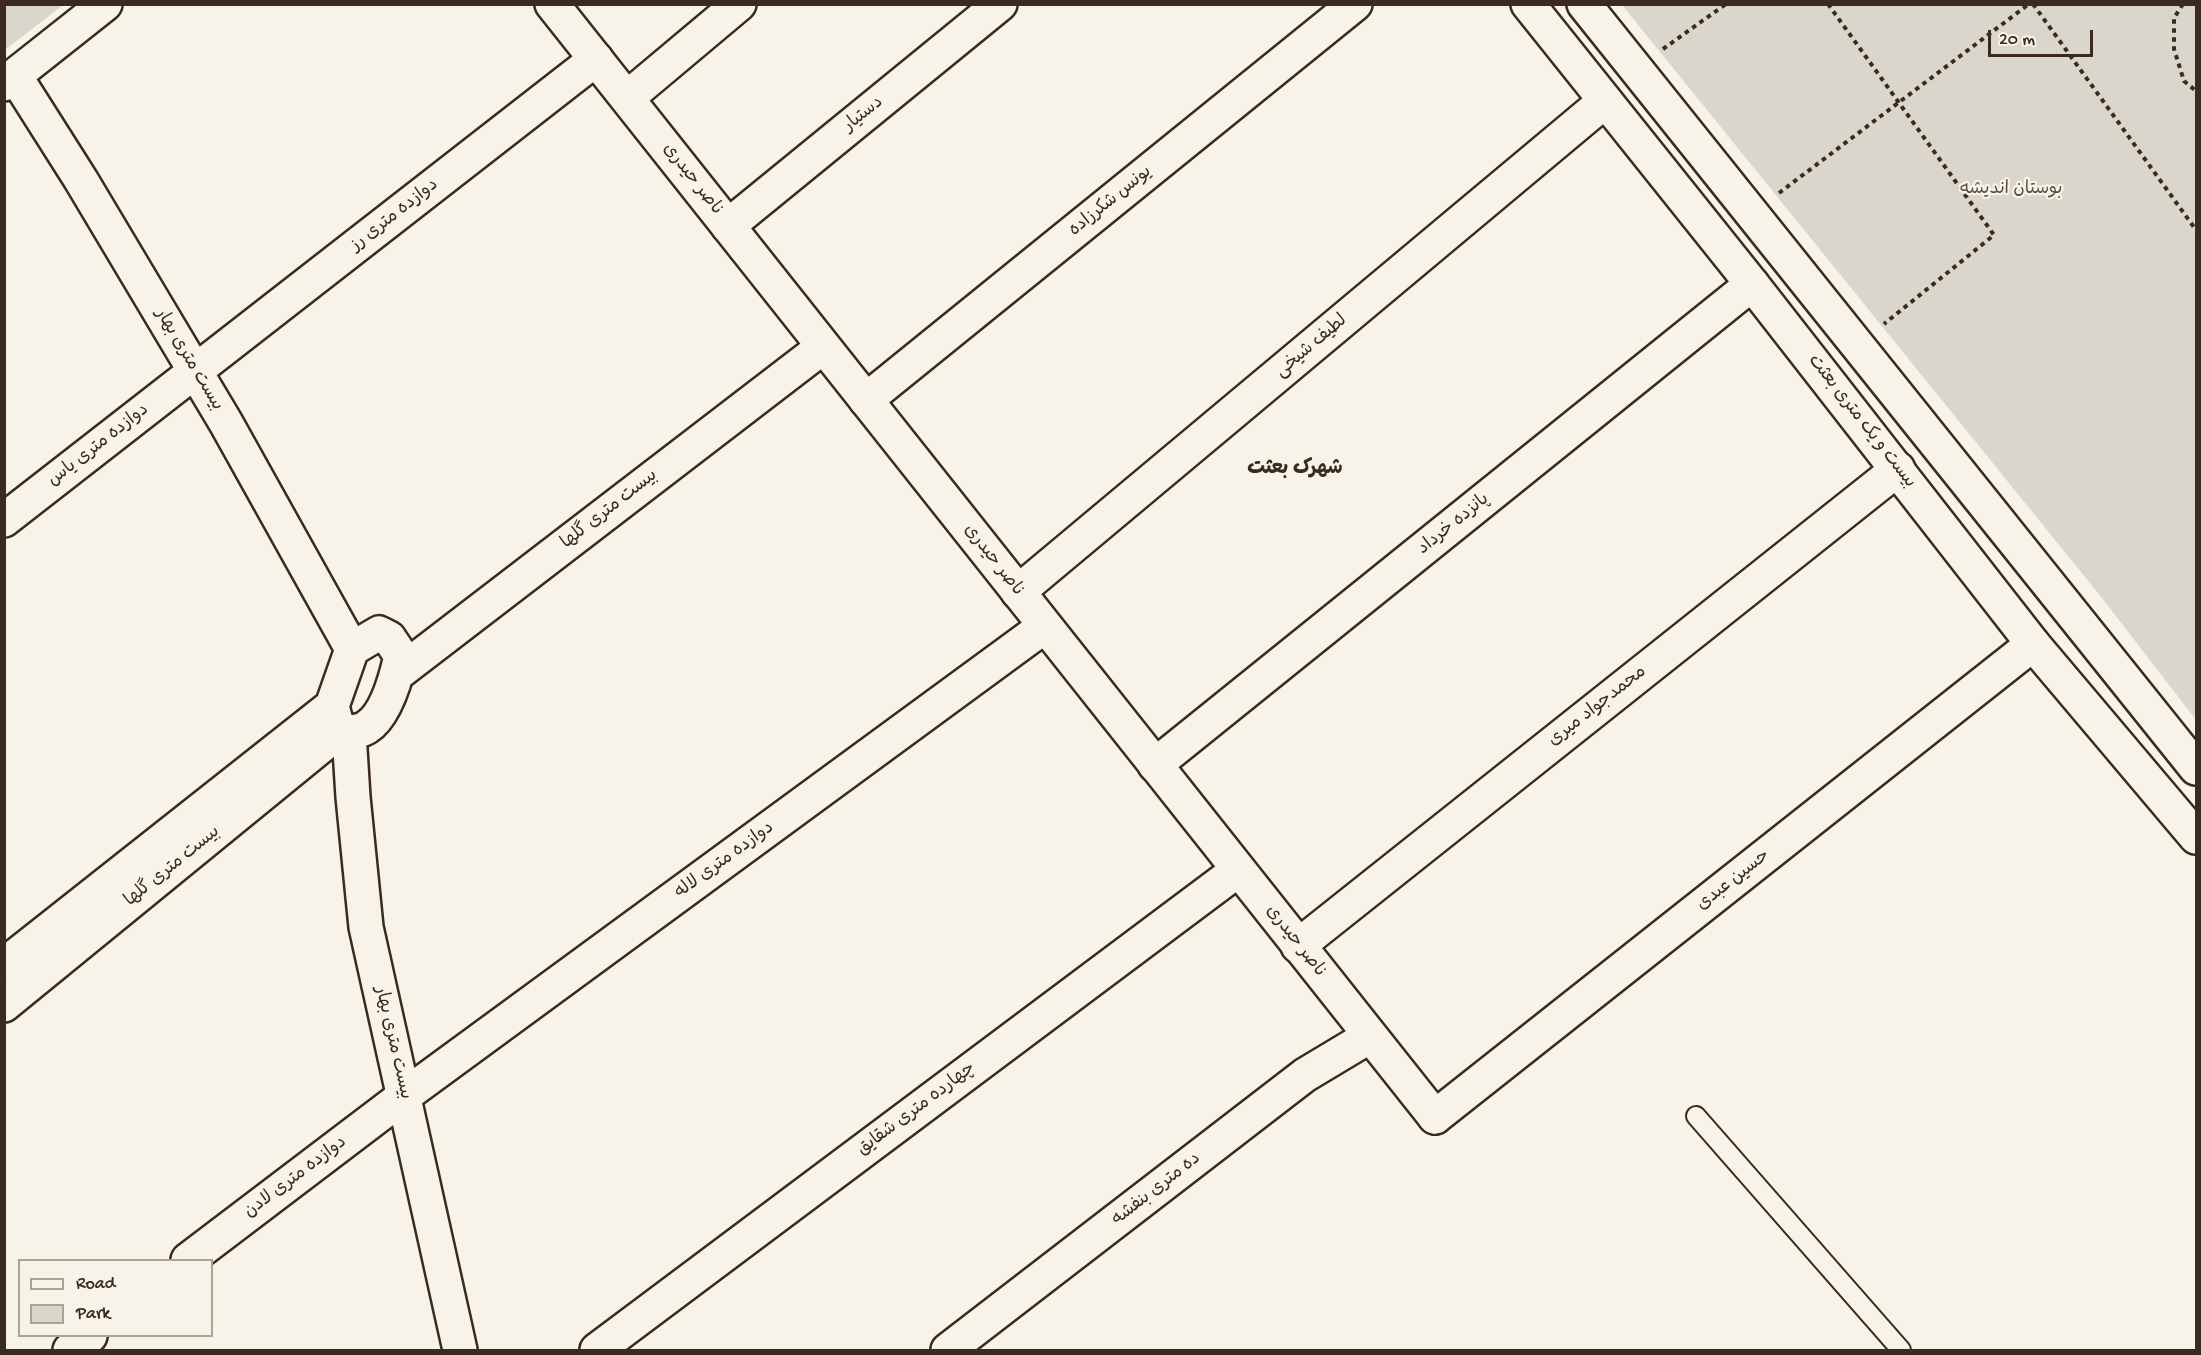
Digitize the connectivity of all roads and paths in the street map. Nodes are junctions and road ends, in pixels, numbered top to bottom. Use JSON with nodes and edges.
{"nodes":[{"id":1,"x":105,"y":4,"type":"edge"},
{"id":2,"x":552,"y":4,"type":"edge"},
{"id":3,"x":739,"y":4,"type":"edge"},
{"id":4,"x":1000,"y":4,"type":"edge"},
{"id":5,"x":1355,"y":4,"type":"edge"},
{"id":6,"x":1528,"y":4,"type":"edge"},
{"id":7,"x":1584,"y":4,"type":"edge"},
{"id":8,"x":1726,"y":4,"type":"edge"},
{"id":9,"x":1828,"y":4,"type":"edge"},
{"id":10,"x":2031,"y":4,"type":"edge"},
{"id":11,"x":2183,"y":4,"type":"edge"},
{"id":12,"x":596,"y":60,"type":"junction"},
{"id":13,"x":1637,"y":70,"type":"junction"},
{"id":14,"x":10,"y":80,"type":"edge"},
{"id":15,"x":2196,"y":91,"type":"edge"},
{"id":16,"x":627,"y":98,"type":"junction"},
{"id":17,"x":1605,"y":101,"type":"junction"},
{"id":18,"x":1898,"y":103,"type":"junction"},
{"id":19,"x":1776,"y":195,"type":"dead end"},
{"id":20,"x":728,"y":226,"type":"junction"},
{"id":21,"x":2196,"y":230,"type":"edge"},
{"id":22,"x":1752,"y":284,"type":"junction"},
{"id":23,"x":1882,"y":326,"type":"dead end"},
{"id":24,"x":823,"y":347,"type":"junction"},
{"id":25,"x":194,"y":372,"type":"junction"},
{"id":26,"x":866,"y":400,"type":"junction"},
{"id":27,"x":1898,"y":469,"type":"junction"},
{"id":28,"x":4,"y":520,"type":"edge"},
{"id":29,"x":1018,"y":592,"type":"junction"},
{"id":30,"x":1045,"y":626,"type":"junction"},
{"id":31,"x":2033,"y":644,"type":"junction"},
{"id":32,"x":352,"y":649,"type":"junction"},
{"id":33,"x":397,"y":674,"type":"junction"},
{"id":34,"x":341,"y":722,"type":"junction"},
{"id":35,"x":1155,"y":765,"type":"junction"},
{"id":36,"x":2196,"y":768,"type":"edge"},
{"id":37,"x":2196,"y":837,"type":"edge"},
{"id":38,"x":1238,"y":870,"type":"junction"},
{"id":39,"x":1298,"y":946,"type":"junction"},
{"id":40,"x":4,"y":965,"type":"edge"},
{"id":41,"x":4,"y":1005,"type":"edge"},
{"id":42,"x":1370,"y":1036,"type":"junction"},
{"id":43,"x":404,"y":1096,"type":"junction"},
{"id":44,"x":1696,"y":1116,"type":"dead end"},
{"id":45,"x":1435,"y":1117,"type":"joint"},
{"id":46,"x":189,"y":1259,"type":"edge"},
{"id":47,"x":87,"y":1337,"type":"edge"},
{"id":48,"x":70,"y":1350,"type":"edge"},
{"id":49,"x":460,"y":1350,"type":"edge"},
{"id":50,"x":597,"y":1350,"type":"edge"},
{"id":51,"x":948,"y":1350,"type":"edge"},
{"id":52,"x":1901,"y":1350,"type":"edge"}],
"edges":[{"from":1,"to":14,"type":"street"},
{"from":2,"to":12,"type":"street","name":"ناصر حیدری"},
{"from":3,"to":16,"type":"street"},
{"from":4,"to":20,"type":"street","name":"دستیار"},
{"from":5,"to":26,"type":"street","name":"یونس شکرزاده"},
{"from":6,"to":17,"type":"street","name":"بیست و یک متری بعثت"},
{"from":7,"to":13,"type":"street"},
{"from":8,"to":13,"type":"path"},
{"from":9,"to":18,"type":"path"},
{"from":10,"to":18,"type":"path"},
{"from":10,"to":21,"type":"path"},
{"from":11,"to":15,"type":"path"},
{"from":12,"to":16,"type":"street","name":"ناصر حیدری"},
{"from":12,"to":25,"type":"street","name":"دوازده متری رز"},
{"from":13,"to":36,"type":"street"},
{"from":14,"to":25,"type":"street","name":"بیست متری بهار"},
{"from":16,"to":20,"type":"street","name":"ناصر حیدری"},
{"from":17,"to":22,"type":"street","name":"بیست و یک متری بعثت"},
{"from":17,"to":29,"type":"street","name":"لطیف شیخی"},
{"from":18,"to":19,"type":"path"},
{"from":18,"to":23,"type":"path"},
{"from":20,"to":24,"type":"street","name":"ناصر حیدری"},
{"from":22,"to":27,"type":"street","name":"بیست و یک متری بعثت"},
{"from":22,"to":35,"type":"street","name":"پانزده خرداد"},
{"from":24,"to":26,"type":"street","name":"ناصر حیدری"},
{"from":24,"to":33,"type":"street","name":"بیست متری گلها"},
{"from":25,"to":28,"type":"street","name":"دوازده متری یاس"},
{"from":25,"to":32,"type":"street","name":"بیست متری بهار"},
{"from":26,"to":29,"type":"street","name":"ناصر حیدری"},
{"from":27,"to":31,"type":"street","name":"بیست و یک متری بعثت"},
{"from":27,"to":39,"type":"street","name":"محمدجواد میری"},
{"from":29,"to":30,"type":"street","name":"ناصر حیدری"},
{"from":30,"to":35,"type":"street","name":"ناصر حیدری"},
{"from":30,"to":43,"type":"street","name":"دوازده متری لاله"},
{"from":31,"to":37,"type":"street","name":"بیست و یک متری بعثت"},
{"from":31,"to":45,"type":"street","name":"حسین عبدی"},
{"from":32,"to":33,"type":"street"},
{"from":32,"to":34,"type":"street"},
{"from":33,"to":34,"type":"street"},
{"from":34,"to":40,"type":"street","name":"بیست متری گلها"},
{"from":34,"to":41,"type":"street","name":"بیست متری گلها"},
{"from":34,"to":43,"type":"street","name":"بیست متری بهار"},
{"from":35,"to":38,"type":"street","name":"ناصر حیدری"},
{"from":38,"to":39,"type":"street","name":"ناصر حیدری"},
{"from":38,"to":50,"type":"street","name":"چهارده متری شقایق"},
{"from":39,"to":42,"type":"street","name":"ناصر حیدری"},
{"from":42,"to":45,"type":"street","name":"ناصر حیدری"},
{"from":42,"to":51,"type":"street","name":"ده متری بنفشه"},
{"from":43,"to":46,"type":"street","name":"دوازده متری لادن"},
{"from":43,"to":49,"type":"street","name":"بیست متری بهار"},
{"from":44,"to":52,"type":"lane"},
{"from":47,"to":48,"type":"street"}]}
